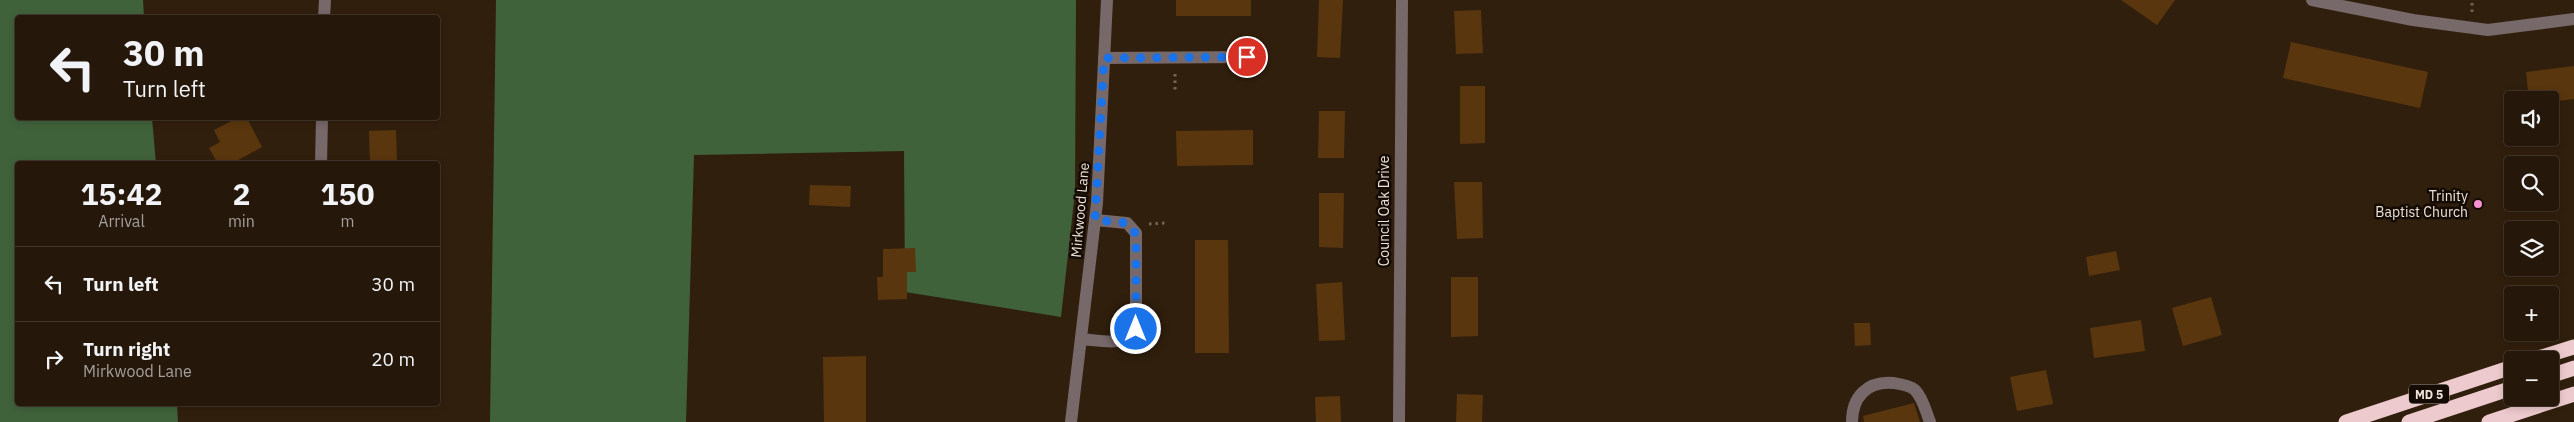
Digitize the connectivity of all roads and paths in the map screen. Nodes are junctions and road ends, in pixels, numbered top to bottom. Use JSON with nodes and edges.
{"nodes":[{"id":1,"x":325,"y":0,"type":"edge"},
{"id":2,"x":1107,"y":0,"type":"edge"},
{"id":3,"x":1402,"y":0,"type":"edge"},
{"id":4,"x":2312,"y":0,"type":"edge"},
{"id":5,"x":2472,"y":0,"type":"edge"},
{"id":6,"x":324,"y":15,"type":"edge"},
{"id":7,"x":2472,"y":15,"type":"dead end"},
{"id":8,"x":2574,"y":19,"type":"edge"},
{"id":9,"x":1247,"y":57,"type":"dead end"},
{"id":10,"x":1104,"y":58,"type":"junction"},
{"id":11,"x":322,"y":120,"type":"edge"},
{"id":12,"x":321,"y":161,"type":"edge"},
{"id":13,"x":1095,"y":220,"type":"junction"},
{"id":14,"x":1081,"y":340,"type":"junction"},
{"id":15,"x":2574,"y":347,"type":"edge"},
{"id":16,"x":2559,"y":352,"type":"edge"},
{"id":17,"x":2574,"y":368,"type":"edge"},
{"id":18,"x":2504,"y":370,"type":"edge"},
{"id":19,"x":2559,"y":373,"type":"edge"},
{"id":20,"x":2504,"y":391,"type":"edge"},
{"id":21,"x":2574,"y":394,"type":"edge"},
{"id":22,"x":1071,"y":422,"type":"edge"},
{"id":23,"x":1399,"y":422,"type":"edge"},
{"id":24,"x":1852,"y":422,"type":"edge"},
{"id":25,"x":1930,"y":422,"type":"edge"},
{"id":26,"x":2346,"y":422,"type":"edge"},
{"id":27,"x":2409,"y":422,"type":"edge"},
{"id":28,"x":2489,"y":422,"type":"edge"}],
"edges":[{"from":1,"to":6,"type":"street"},
{"from":2,"to":10,"type":"street","name":"Mirkwood Lane"},
{"from":3,"to":23,"type":"street","name":"Council Oak Drive"},
{"from":4,"to":8,"type":"street"},
{"from":5,"to":7,"type":"path"},
{"from":9,"to":10,"type":"street"},
{"from":10,"to":13,"type":"street","name":"Mirkwood Lane"},
{"from":11,"to":12,"type":"street"},
{"from":13,"to":14,"type":"street","name":"Mirkwood Lane"},
{"from":13,"to":14,"type":"street"},
{"from":14,"to":22,"type":"street","name":"Mirkwood Lane"},
{"from":15,"to":16,"type":"highway"},
{"from":17,"to":19,"type":"highway"},
{"from":18,"to":26,"type":"highway","number":"MD 5"},
{"from":20,"to":27,"type":"highway"},
{"from":21,"to":28,"type":"highway"},
{"from":24,"to":25,"type":"street"}]}
